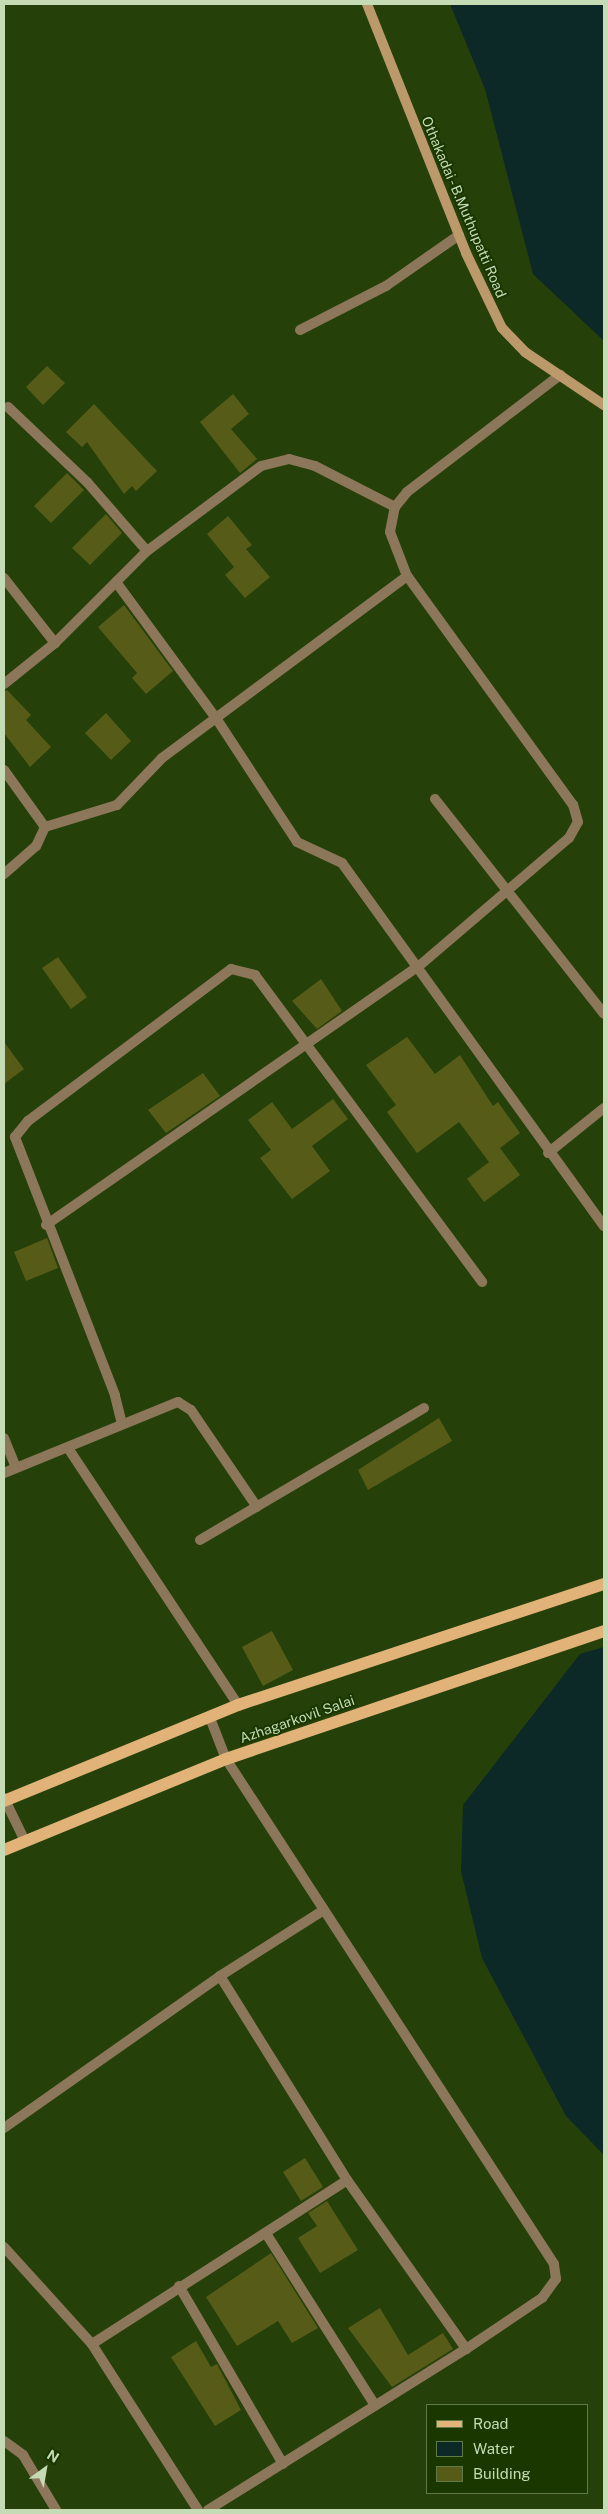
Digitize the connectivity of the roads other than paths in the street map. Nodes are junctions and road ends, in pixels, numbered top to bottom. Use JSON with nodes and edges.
{"nodes":[{"id":1,"x":367,"y":4,"type":"edge"},
{"id":2,"x":459,"y":235,"type":"junction"},
{"id":3,"x":300,"y":330,"type":"dead end"},
{"id":4,"x":560,"y":376,"type":"junction"},
{"id":5,"x":604,"y":405,"type":"edge"},
{"id":6,"x":8,"y":407,"type":"dead end"},
{"id":7,"x":395,"y":507,"type":"junction"},
{"id":8,"x":147,"y":551,"type":"junction"},
{"id":9,"x":407,"y":576,"type":"junction"},
{"id":10,"x":4,"y":578,"type":"edge"},
{"id":11,"x":116,"y":582,"type":"junction"},
{"id":12,"x":55,"y":643,"type":"junction"},
{"id":13,"x":4,"y":684,"type":"edge"},
{"id":14,"x":216,"y":718,"type":"junction"},
{"id":15,"x":4,"y":770,"type":"edge"},
{"id":16,"x":435,"y":800,"type":"dead end"},
{"id":17,"x":45,"y":827,"type":"junction"},
{"id":18,"x":4,"y":874,"type":"edge"},
{"id":19,"x":507,"y":892,"type":"junction"},
{"id":20,"x":419,"y":966,"type":"junction"},
{"id":21,"x":604,"y":1014,"type":"edge"},
{"id":22,"x":310,"y":1044,"type":"junction"},
{"id":23,"x":604,"y":1108,"type":"edge"},
{"id":24,"x":548,"y":1153,"type":"junction"},
{"id":25,"x":46,"y":1224,"type":"junction"},
{"id":26,"x":604,"y":1226,"type":"edge"},
{"id":27,"x":482,"y":1282,"type":"dead end"},
{"id":28,"x":424,"y":1408,"type":"dead end"},
{"id":29,"x":122,"y":1424,"type":"junction"},
{"id":30,"x":4,"y":1438,"type":"edge"},
{"id":31,"x":68,"y":1448,"type":"junction"},
{"id":32,"x":16,"y":1468,"type":"junction"},
{"id":33,"x":4,"y":1472,"type":"edge"},
{"id":34,"x":257,"y":1507,"type":"junction"},
{"id":35,"x":200,"y":1540,"type":"dead end"},
{"id":36,"x":604,"y":1584,"type":"edge"},
{"id":37,"x":604,"y":1631,"type":"edge"},
{"id":38,"x":238,"y":1705,"type":"junction"},
{"id":39,"x":210,"y":1718,"type":"junction"},
{"id":40,"x":226,"y":1759,"type":"junction"},
{"id":41,"x":4,"y":1800,"type":"edge"},
{"id":42,"x":25,"y":1841,"type":"junction"},
{"id":43,"x":4,"y":1850,"type":"edge"},
{"id":44,"x":324,"y":1910,"type":"junction"},
{"id":45,"x":220,"y":1976,"type":"junction"},
{"id":46,"x":4,"y":2128,"type":"edge"},
{"id":47,"x":346,"y":2180,"type":"junction"},
{"id":48,"x":267,"y":2235,"type":"junction"},
{"id":49,"x":4,"y":2247,"type":"edge"},
{"id":50,"x":179,"y":2286,"type":"junction"},
{"id":51,"x":92,"y":2344,"type":"junction"},
{"id":52,"x":466,"y":2349,"type":"junction"},
{"id":53,"x":375,"y":2405,"type":"junction"},
{"id":54,"x":4,"y":2441,"type":"edge"},
{"id":55,"x":283,"y":2464,"type":"junction"},
{"id":56,"x":56,"y":2510,"type":"edge"},
{"id":57,"x":198,"y":2510,"type":"edge"},
{"id":58,"x":208,"y":2510,"type":"edge"}],
"edges":[{"from":1,"to":2,"type":"main road","name":"Othakadai - B.Muthupatti Road"},
{"from":2,"to":3,"type":"street"},
{"from":2,"to":4,"type":"main road","name":"Othakadai - B.Muthupatti Road"},
{"from":4,"to":5,"type":"main road","name":"Othakadai - B.Muthupatti Road"},
{"from":4,"to":7,"type":"street"},
{"from":6,"to":8,"type":"street"},
{"from":7,"to":8,"type":"street"},
{"from":7,"to":9,"type":"street"},
{"from":8,"to":11,"type":"street"},
{"from":9,"to":14,"type":"street"},
{"from":9,"to":19,"type":"street"},
{"from":10,"to":12,"type":"street"},
{"from":11,"to":12,"type":"street"},
{"from":11,"to":14,"type":"street"},
{"from":12,"to":13,"type":"street"},
{"from":14,"to":17,"type":"street"},
{"from":14,"to":20,"type":"street"},
{"from":15,"to":17,"type":"street"},
{"from":16,"to":19,"type":"street"},
{"from":17,"to":18,"type":"street"},
{"from":19,"to":20,"type":"street"},
{"from":19,"to":21,"type":"street"},
{"from":20,"to":22,"type":"street"},
{"from":20,"to":24,"type":"street"},
{"from":22,"to":25,"type":"street"},
{"from":22,"to":25,"type":"street"},
{"from":22,"to":27,"type":"street"},
{"from":23,"to":24,"type":"street"},
{"from":24,"to":26,"type":"street"},
{"from":25,"to":29,"type":"street"},
{"from":28,"to":34,"type":"street"},
{"from":29,"to":31,"type":"street"},
{"from":29,"to":34,"type":"street"},
{"from":30,"to":32,"type":"street"},
{"from":31,"to":32,"type":"street"},
{"from":31,"to":38,"type":"street"},
{"from":32,"to":33,"type":"street"},
{"from":34,"to":35,"type":"street"},
{"from":36,"to":38,"type":"main road"},
{"from":37,"to":40,"type":"main road","name":"Azhagarkovil Salai"},
{"from":38,"to":39,"type":"main road"},
{"from":39,"to":40,"type":"street"},
{"from":39,"to":41,"type":"main road"},
{"from":40,"to":42,"type":"main road","name":"Azhagarkovil Salai"},
{"from":40,"to":44,"type":"street"},
{"from":41,"to":42,"type":"street"},
{"from":42,"to":43,"type":"main road","name":"Azhagarkovil Salai"},
{"from":44,"to":45,"type":"street"},
{"from":44,"to":52,"type":"street"},
{"from":45,"to":46,"type":"street"},
{"from":45,"to":47,"type":"street"},
{"from":47,"to":48,"type":"street"},
{"from":47,"to":52,"type":"street"},
{"from":48,"to":50,"type":"street"},
{"from":48,"to":53,"type":"street"},
{"from":49,"to":51,"type":"street"},
{"from":50,"to":51,"type":"street"},
{"from":50,"to":55,"type":"street"},
{"from":51,"to":57,"type":"street"},
{"from":52,"to":53,"type":"street"},
{"from":53,"to":55,"type":"street"},
{"from":54,"to":56,"type":"street"},
{"from":55,"to":58,"type":"street"}]}
